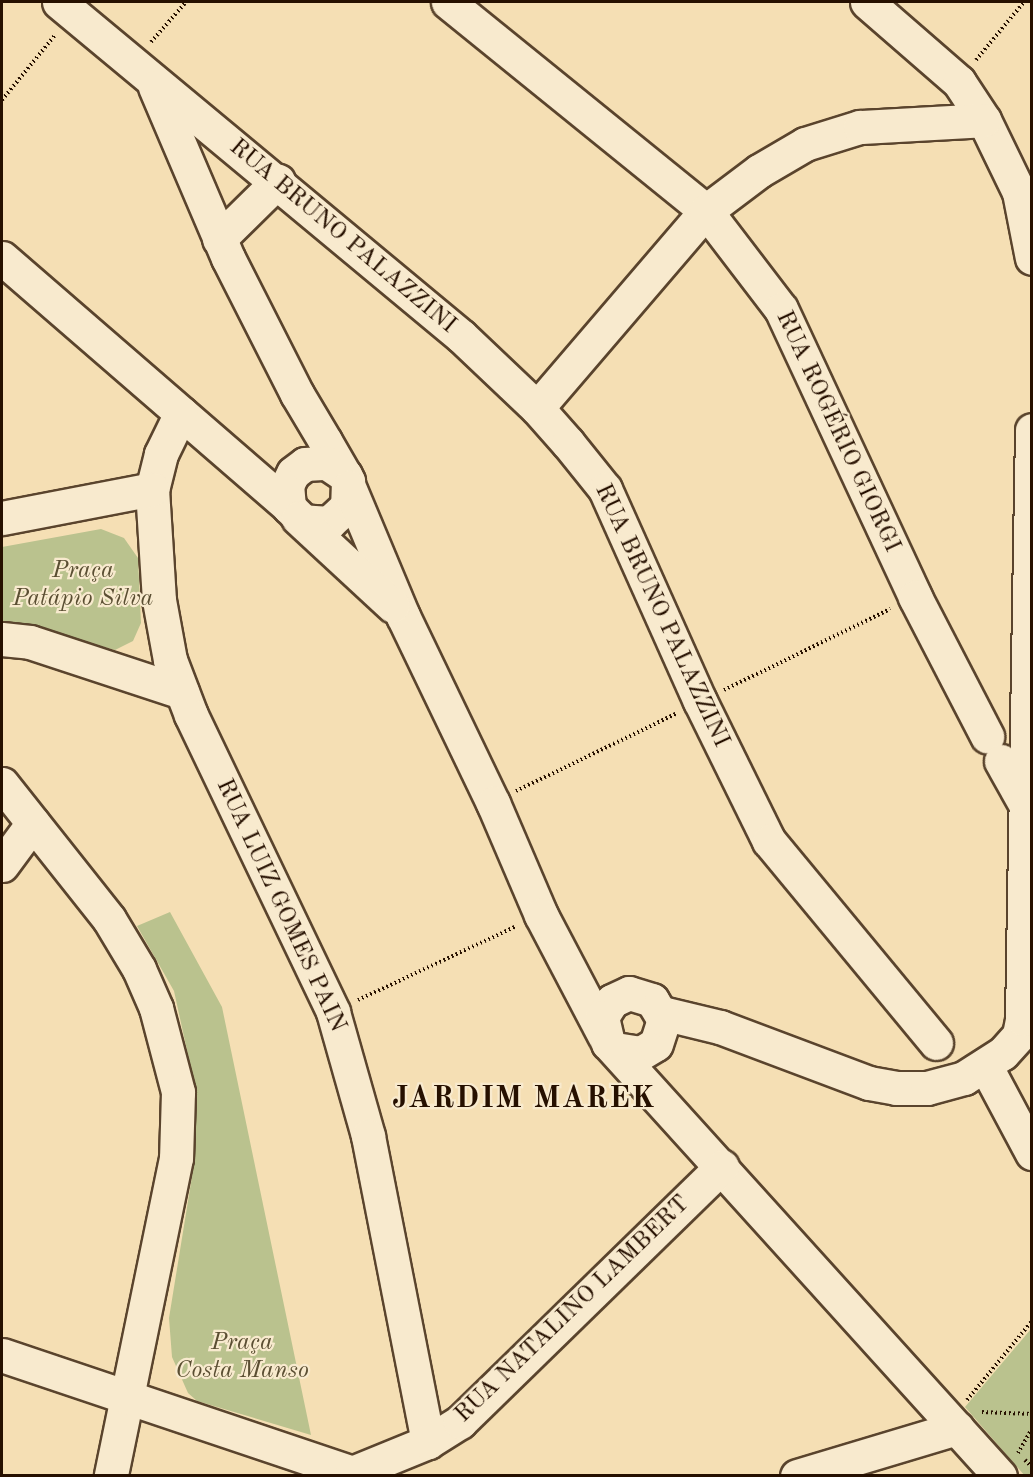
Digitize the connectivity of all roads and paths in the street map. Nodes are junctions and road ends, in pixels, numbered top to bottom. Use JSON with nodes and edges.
{"nodes":[{"id":1,"x":186,"y":2,"type":"edge"},
{"id":2,"x":448,"y":2,"type":"edge"},
{"id":3,"x":867,"y":2,"type":"edge"},
{"id":4,"x":1024,"y":2,"type":"edge"},
{"id":5,"x":66,"y":7,"type":"edge"},
{"id":6,"x":142,"y":74,"type":"junction"},
{"id":7,"x":959,"y":82,"type":"junction"},
{"id":8,"x":2,"y":100,"type":"edge"},
{"id":9,"x":984,"y":120,"type":"junction"},
{"id":10,"x":278,"y":181,"type":"junction"},
{"id":11,"x":706,"y":211,"type":"junction"},
{"id":12,"x":219,"y":239,"type":"junction"},
{"id":13,"x":2,"y":258,"type":"edge"},
{"id":14,"x":1032,"y":258,"type":"edge"},
{"id":15,"x":297,"y":394,"type":"junction"},
{"id":16,"x":537,"y":408,"type":"junction"},
{"id":17,"x":181,"y":413,"type":"junction"},
{"id":18,"x":1032,"y":430,"type":"edge"},
{"id":19,"x":347,"y":481,"type":"junction"},
{"id":20,"x":152,"y":489,"type":"junction"},
{"id":21,"x":293,"y":494,"type":"junction"},
{"id":22,"x":2,"y":518,"type":"edge"},
{"id":23,"x":915,"y":597,"type":"junction"},
{"id":24,"x":403,"y":616,"type":"junction"},
{"id":25,"x":2,"y":639,"type":"edge"},
{"id":26,"x":182,"y":692,"type":"junction"},
{"id":27,"x":700,"y":701,"type":"junction"},
{"id":28,"x":2,"y":784,"type":"edge"},
{"id":29,"x":493,"y":803,"type":"junction"},
{"id":30,"x":1025,"y":804,"type":"junction"},
{"id":31,"x":33,"y":823,"type":"junction"},
{"id":32,"x":2,"y":865,"type":"edge"},
{"id":33,"x":527,"y":922,"type":"dead end"},
{"id":34,"x":569,"y":974,"type":"junction"},
{"id":35,"x":629,"y":993,"type":"junction"},
{"id":36,"x":333,"y":1012,"type":"junction"},
{"id":37,"x":658,"y":1030,"type":"junction"},
{"id":38,"x":609,"y":1042,"type":"junction"},
{"id":39,"x":936,"y":1043,"type":"dead end"},
{"id":40,"x":985,"y":1065,"type":"junction"},
{"id":41,"x":658,"y":1099,"type":"junction"},
{"id":42,"x":1032,"y":1153,"type":"edge"},
{"id":43,"x":722,"y":1166,"type":"junction"},
{"id":44,"x":1032,"y":1321,"type":"edge"},
{"id":45,"x":2,"y":1355,"type":"edge"},
{"id":46,"x":127,"y":1397,"type":"junction"},
{"id":47,"x":968,"y":1414,"type":"junction"},
{"id":48,"x":1032,"y":1414,"type":"edge"},
{"id":49,"x":1032,"y":1429,"type":"edge"},
{"id":50,"x":428,"y":1442,"type":"junction"},
{"id":51,"x":1008,"y":1463,"type":"edge"},
{"id":52,"x":352,"y":1474,"type":"edge"},
{"id":53,"x":111,"y":1476,"type":"edge"},
{"id":54,"x":797,"y":1476,"type":"edge"}],
"edges":[{"from":1,"to":6,"type":"path"},
{"from":2,"to":11,"type":"street","name":"RUA ROGÉRIO GIORGI"},
{"from":3,"to":7,"type":"street"},
{"from":4,"to":7,"type":"path"},
{"from":5,"to":6,"type":"street","name":"RUA BRUNO PALAZZINI"},
{"from":5,"to":8,"type":"path"},
{"from":6,"to":10,"type":"street","name":"RUA BRUNO PALAZZINI"},
{"from":6,"to":12,"type":"street"},
{"from":7,"to":9,"type":"street"},
{"from":9,"to":11,"type":"street"},
{"from":9,"to":14,"type":"street"},
{"from":10,"to":12,"type":"street"},
{"from":10,"to":16,"type":"street","name":"RUA BRUNO PALAZZINI"},
{"from":11,"to":16,"type":"street"},
{"from":11,"to":23,"type":"street","name":"RUA ROGÉRIO GIORGI"},
{"from":12,"to":15,"type":"street"},
{"from":13,"to":17,"type":"street"},
{"from":15,"to":19,"type":"street"},
{"from":15,"to":21,"type":"street"},
{"from":16,"to":27,"type":"street","name":"RUA BRUNO PALAZZINI"},
{"from":17,"to":20,"type":"street","name":"RUA LUIZ GOMES PAIN"},
{"from":17,"to":21,"type":"street"},
{"from":18,"to":30,"type":"street"},
{"from":19,"to":21,"type":"street"},
{"from":19,"to":21,"type":"street"},
{"from":19,"to":24,"type":"street"},
{"from":20,"to":22,"type":"street"},
{"from":20,"to":26,"type":"street","name":"RUA LUIZ GOMES PAIN"},
{"from":21,"to":24,"type":"street"},
{"from":23,"to":27,"type":"path"},
{"from":23,"to":30,"type":"street","name":"RUA ROGÉRIO GIORGI"},
{"from":24,"to":29,"type":"street"},
{"from":25,"to":26,"type":"street"},
{"from":26,"to":36,"type":"street","name":"RUA LUIZ GOMES PAIN"},
{"from":27,"to":29,"type":"path"},
{"from":27,"to":39,"type":"street","name":"RUA BRUNO PALAZZINI"},
{"from":28,"to":31,"type":"street"},
{"from":29,"to":34,"type":"street"},
{"from":30,"to":40,"type":"street"},
{"from":31,"to":32,"type":"street"},
{"from":31,"to":46,"type":"street"},
{"from":33,"to":36,"type":"path"},
{"from":34,"to":35,"type":"street"},
{"from":34,"to":38,"type":"street"},
{"from":35,"to":37,"type":"street"},
{"from":35,"to":38,"type":"street"},
{"from":36,"to":50,"type":"street","name":"RUA LUIZ GOMES PAIN"},
{"from":37,"to":38,"type":"street"},
{"from":37,"to":40,"type":"street"},
{"from":37,"to":41,"type":"street"},
{"from":38,"to":41,"type":"street"},
{"from":40,"to":42,"type":"street"},
{"from":41,"to":43,"type":"street"},
{"from":43,"to":47,"type":"street"},
{"from":43,"to":50,"type":"street","name":"RUA NATALINO LAMBERT"},
{"from":44,"to":47,"type":"path"},
{"from":45,"to":46,"type":"street"},
{"from":46,"to":52,"type":"street"},
{"from":46,"to":53,"type":"street"},
{"from":47,"to":48,"type":"path"},
{"from":47,"to":51,"type":"street"},
{"from":47,"to":54,"type":"street"},
{"from":49,"to":51,"type":"path"},
{"from":50,"to":52,"type":"street","name":"RUA NATALINO LAMBERT"}]}
